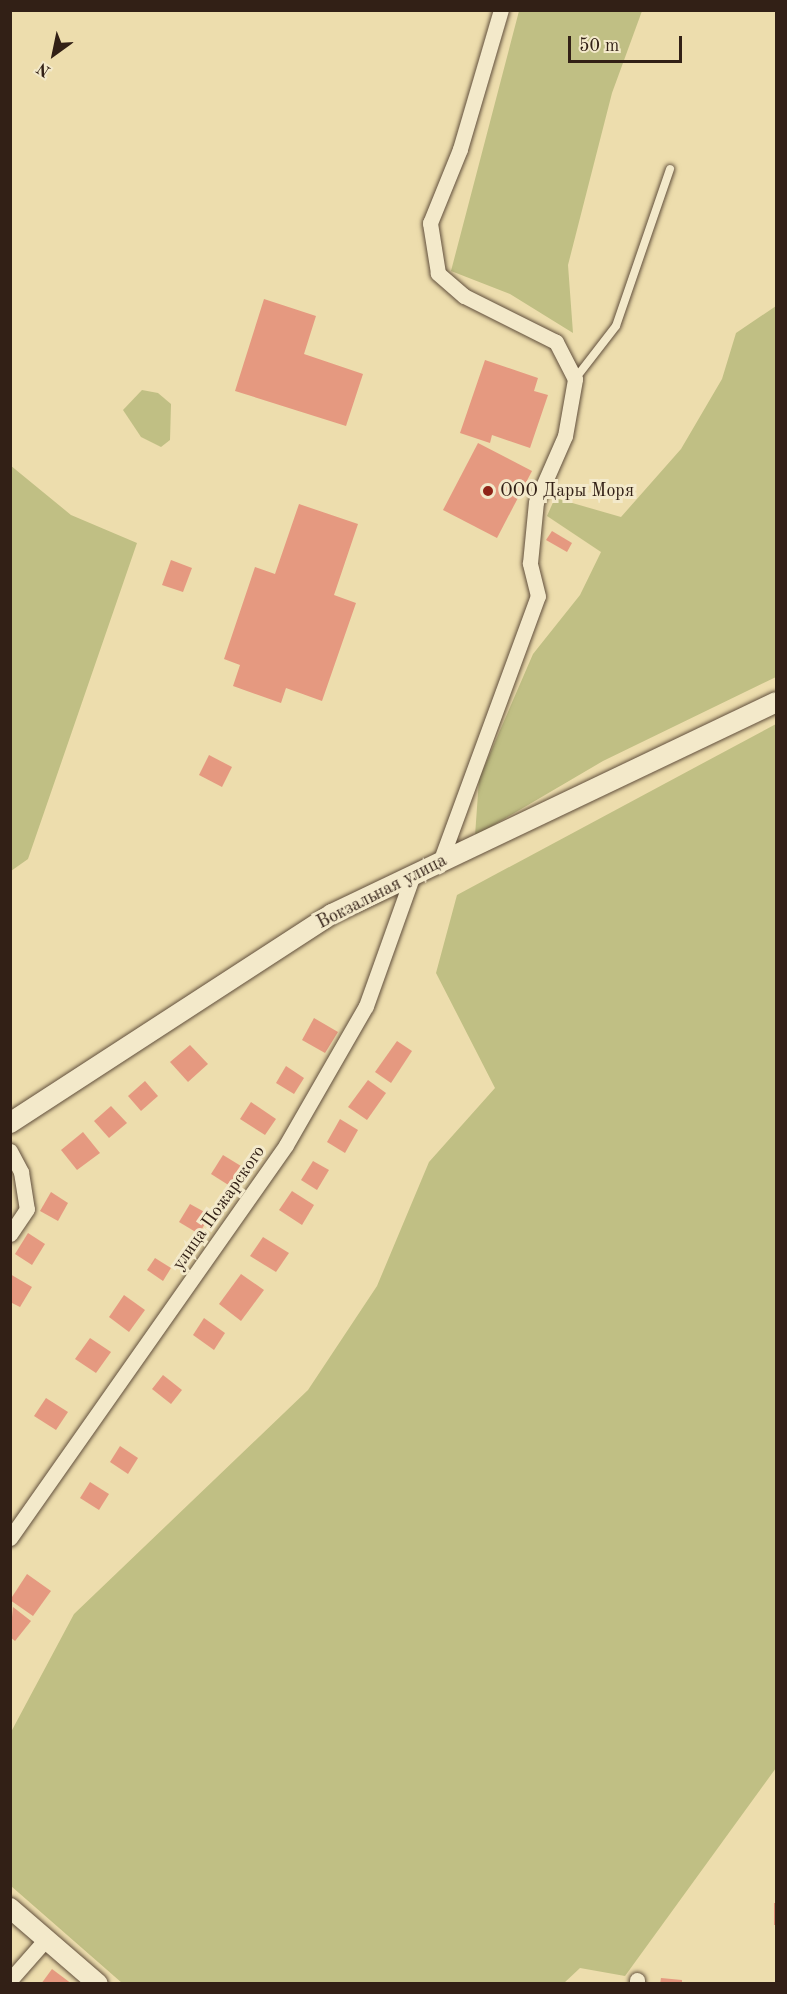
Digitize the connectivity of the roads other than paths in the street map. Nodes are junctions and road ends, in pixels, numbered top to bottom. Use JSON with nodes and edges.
{"nodes":[{"id":1,"x":501,"y":10,"type":"edge"},
{"id":2,"x":670,"y":169,"type":"dead end"},
{"id":3,"x":575,"y":379,"type":"junction"},
{"id":4,"x":777,"y":702,"type":"edge"},
{"id":5,"x":440,"y":862,"type":"junction"},
{"id":6,"x":413,"y":875,"type":"junction"},
{"id":7,"x":10,"y":1123,"type":"edge"},
{"id":8,"x":10,"y":1151,"type":"edge"},
{"id":9,"x":10,"y":1234,"type":"edge"},
{"id":10,"x":10,"y":1538,"type":"edge"},
{"id":11,"x":10,"y":1908,"type":"edge"},
{"id":12,"x":46,"y":1938,"type":"junction"},
{"id":13,"x":10,"y":1980,"type":"edge"},
{"id":14,"x":98,"y":1983,"type":"edge"}],
"edges":[{"from":1,"to":3,"type":"street"},
{"from":2,"to":3,"type":"lane"},
{"from":3,"to":5,"type":"street"},
{"from":4,"to":5,"type":"street","name":"Вокзальная улица"},
{"from":5,"to":6,"type":"street","name":"Вокзальная улица"},
{"from":6,"to":7,"type":"street","name":"Вокзальная улица"},
{"from":6,"to":10,"type":"street","name":"улица Пожарского"},
{"from":8,"to":9,"type":"street"},
{"from":11,"to":12,"type":"street"},
{"from":12,"to":13,"type":"street"},
{"from":12,"to":14,"type":"street"}]}
